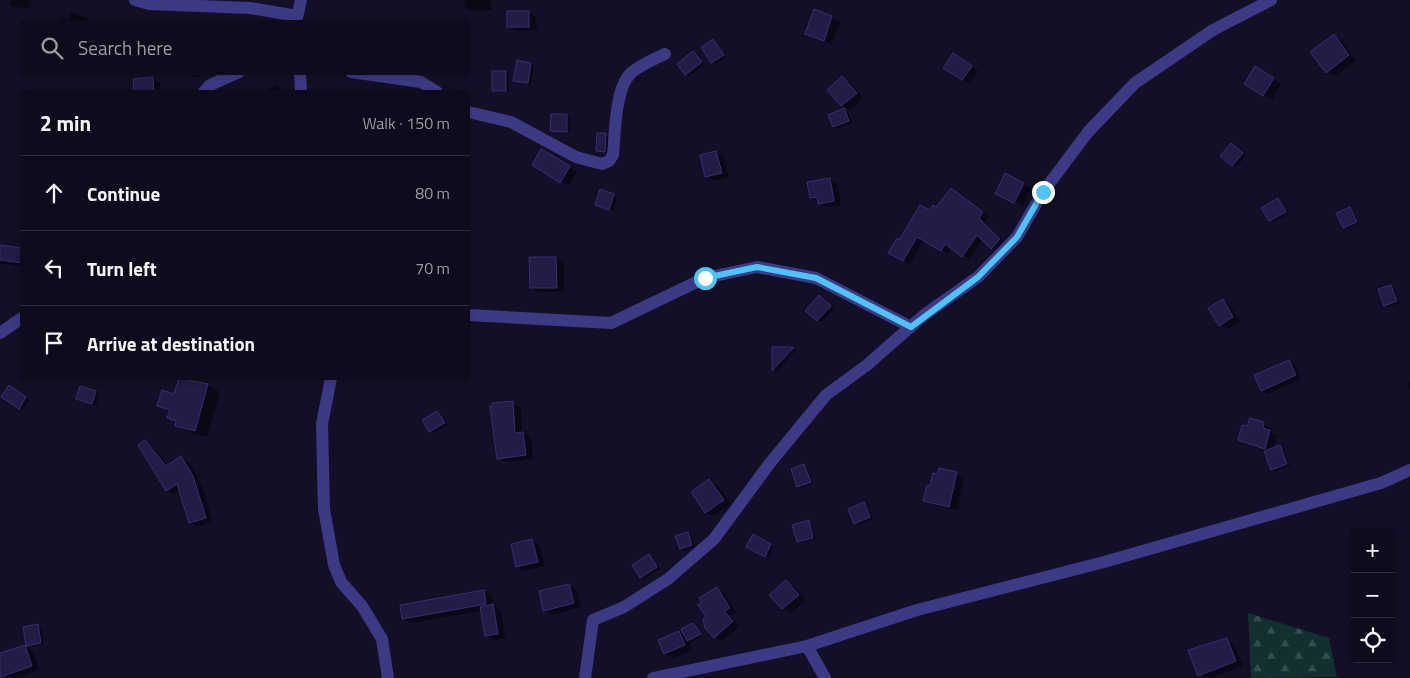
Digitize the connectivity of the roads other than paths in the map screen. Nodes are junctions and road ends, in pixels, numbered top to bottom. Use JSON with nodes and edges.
{"nodes":[{"id":1,"x":135,"y":0,"type":"edge"},
{"id":2,"x":301,"y":0,"type":"edge"},
{"id":3,"x":1271,"y":0,"type":"edge"},
{"id":4,"x":296,"y":19,"type":"edge"},
{"id":5,"x":665,"y":54,"type":"dead end"},
{"id":6,"x":232,"y":75,"type":"edge"},
{"id":7,"x":300,"y":75,"type":"edge"},
{"id":8,"x":372,"y":75,"type":"edge"},
{"id":9,"x":206,"y":90,"type":"edge"},
{"id":10,"x":301,"y":90,"type":"edge"},
{"id":11,"x":434,"y":90,"type":"edge"},
{"id":12,"x":470,"y":112,"type":"edge"},
{"id":13,"x":470,"y":315,"type":"edge"},
{"id":14,"x":20,"y":319,"type":"edge"},
{"id":15,"x":911,"y":327,"type":"junction"},
{"id":16,"x":0,"y":333,"type":"edge"},
{"id":17,"x":331,"y":380,"type":"edge"},
{"id":18,"x":1410,"y":470,"type":"edge"},
{"id":19,"x":808,"y":646,"type":"junction"},
{"id":20,"x":388,"y":678,"type":"edge"},
{"id":21,"x":585,"y":678,"type":"edge"},
{"id":22,"x":653,"y":678,"type":"edge"},
{"id":23,"x":825,"y":678,"type":"edge"}],
"edges":[{"from":1,"to":4,"type":"street"},
{"from":2,"to":4,"type":"street"},
{"from":3,"to":15,"type":"street"},
{"from":5,"to":12,"type":"street"},
{"from":6,"to":9,"type":"street"},
{"from":7,"to":10,"type":"street"},
{"from":8,"to":11,"type":"street"},
{"from":13,"to":15,"type":"street"},
{"from":14,"to":16,"type":"street"},
{"from":15,"to":21,"type":"street"},
{"from":17,"to":20,"type":"street"},
{"from":18,"to":19,"type":"street"},
{"from":19,"to":22,"type":"street"},
{"from":19,"to":23,"type":"street"}]}
